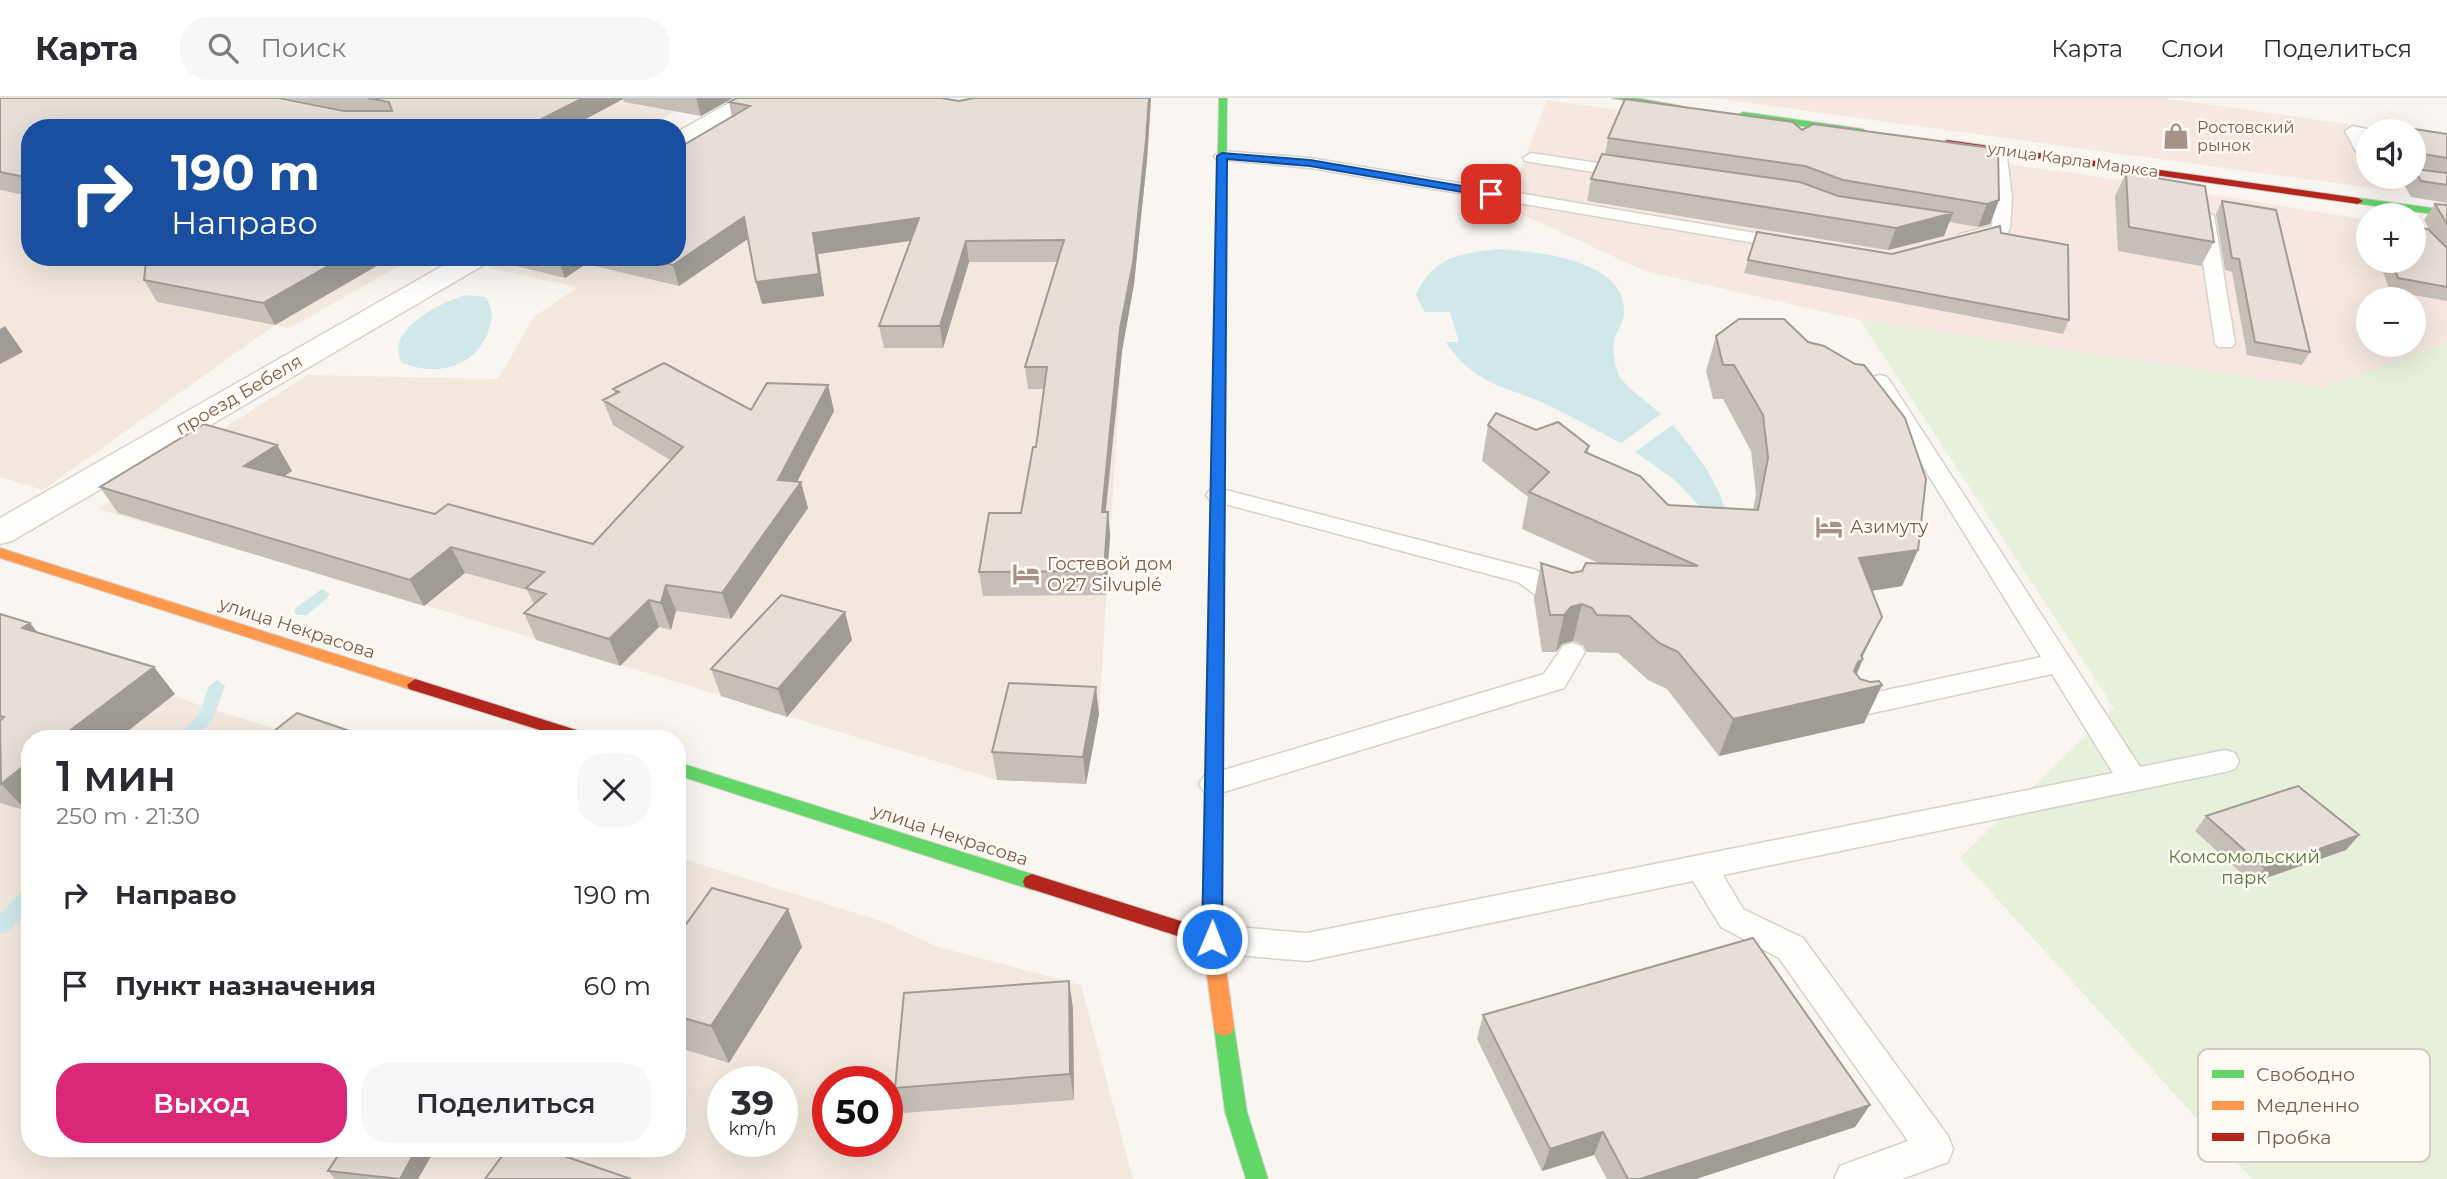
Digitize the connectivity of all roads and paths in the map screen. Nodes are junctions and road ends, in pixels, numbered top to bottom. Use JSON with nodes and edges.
{"nodes":[{"id":1,"x":754,"y":98,"type":"edge"},
{"id":2,"x":1223,"y":98,"type":"edge"},
{"id":3,"x":1618,"y":98,"type":"edge"},
{"id":4,"x":1697,"y":109,"type":"edge"},
{"id":5,"x":1723,"y":113,"type":"edge"},
{"id":6,"x":1800,"y":123,"type":"junction"},
{"id":7,"x":1879,"y":134,"type":"edge"},
{"id":8,"x":686,"y":137,"type":"edge"},
{"id":9,"x":1798,"y":140,"type":"edge"},
{"id":10,"x":1932,"y":141,"type":"edge"},
{"id":11,"x":1998,"y":150,"type":"junction"},
{"id":12,"x":1222,"y":156,"type":"junction"},
{"id":13,"x":1531,"y":158,"type":"dead end"},
{"id":14,"x":1654,"y":176,"type":"edge"},
{"id":15,"x":2199,"y":178,"type":"junction"},
{"id":16,"x":2426,"y":180,"type":"edge"},
{"id":17,"x":2447,"y":183,"type":"edge"},
{"id":18,"x":2447,"y":213,"type":"edge"},
{"id":19,"x":1952,"y":236,"type":"edge"},
{"id":20,"x":1803,"y":246,"type":"edge"},
{"id":21,"x":462,"y":266,"type":"edge"},
{"id":22,"x":2225,"y":342,"type":"dead end"},
{"id":23,"x":1881,"y":381,"type":"dead end"},
{"id":24,"x":1218,"y":495,"type":"junction"},
{"id":25,"x":0,"y":533,"type":"edge"},
{"id":26,"x":0,"y":553,"type":"edge"},
{"id":27,"x":1562,"y":600,"type":"edge"},
{"id":28,"x":1572,"y":652,"type":"dead end"},
{"id":29,"x":2059,"y":663,"type":"junction"},
{"id":30,"x":1854,"y":707,"type":"edge"},
{"id":31,"x":558,"y":730,"type":"edge"},
{"id":32,"x":2225,"y":761,"type":"dead end"},
{"id":33,"x":686,"y":771,"type":"edge"},
{"id":34,"x":2133,"y":779,"type":"junction"},
{"id":35,"x":1214,"y":784,"type":"junction"},
{"id":36,"x":1701,"y":867,"type":"junction"},
{"id":37,"x":1212,"y":939,"type":"junction"},
{"id":38,"x":1257,"y":1179,"type":"edge"},
{"id":39,"x":1853,"y":1179,"type":"edge"}],
"edges":[{"from":1,"to":8,"type":"street"},
{"from":2,"to":12,"type":"street"},
{"from":3,"to":4,"type":"street"},
{"from":5,"to":6,"type":"street"},
{"from":6,"to":7,"type":"street"},
{"from":6,"to":9,"type":"lane"},
{"from":10,"to":11,"type":"street","name":"улица Карла Маркса"},
{"from":11,"to":15,"type":"street","name":"улица Карла Маркса"},
{"from":11,"to":19,"type":"lane"},
{"from":12,"to":20,"type":"lane"},
{"from":12,"to":24,"type":"street"},
{"from":13,"to":14,"type":"lane"},
{"from":15,"to":18,"type":"street","name":"улица Карла Маркса"},
{"from":15,"to":22,"type":"lane"},
{"from":16,"to":17,"type":"lane"},
{"from":21,"to":25,"type":"street","name":"проезд Бебеля"},
{"from":23,"to":29,"type":"lane"},
{"from":24,"to":27,"type":"lane"},
{"from":24,"to":35,"type":"street"},
{"from":26,"to":31,"type":"street","name":"улица Некрасова"},
{"from":28,"to":35,"type":"lane"},
{"from":29,"to":30,"type":"lane"},
{"from":29,"to":34,"type":"lane"},
{"from":32,"to":34,"type":"lane"},
{"from":33,"to":37,"type":"street","name":"улица Некрасова"},
{"from":34,"to":36,"type":"lane"},
{"from":35,"to":37,"type":"street"},
{"from":36,"to":37,"type":"lane"},
{"from":36,"to":39,"type":"lane"},
{"from":37,"to":38,"type":"street"}]}
